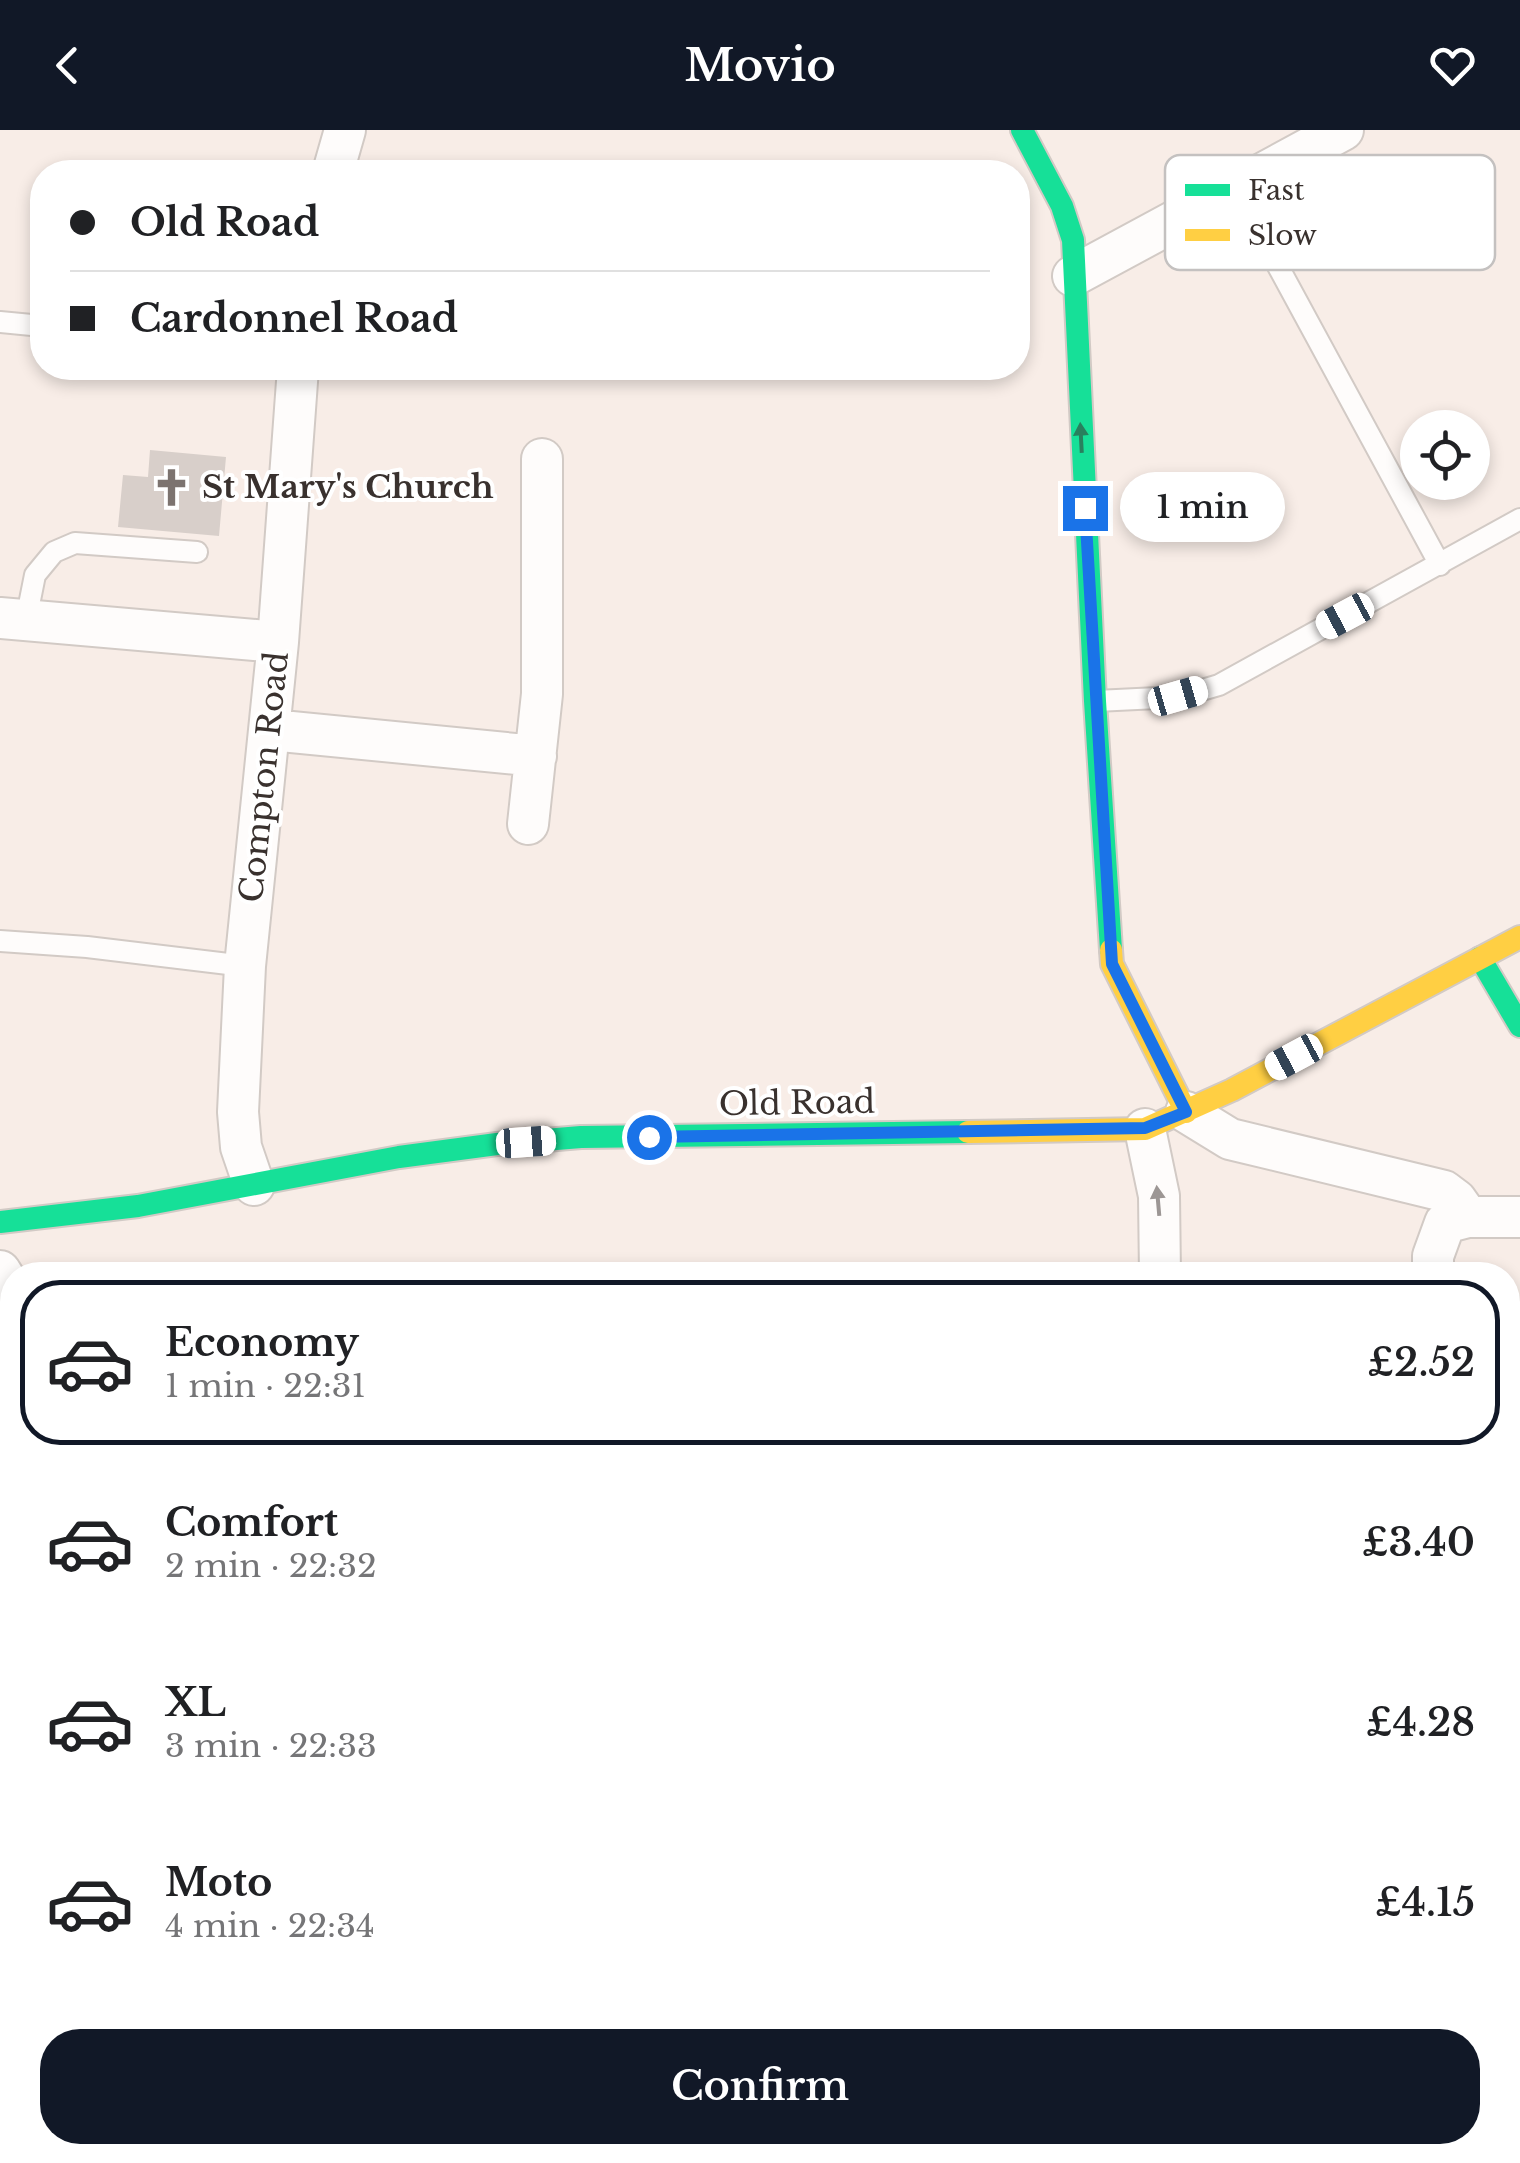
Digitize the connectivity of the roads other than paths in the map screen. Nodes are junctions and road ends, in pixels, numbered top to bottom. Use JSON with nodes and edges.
{"nodes":[{"id":1,"x":345,"y":130,"type":"edge"},
{"id":2,"x":1022,"y":130,"type":"edge"},
{"id":3,"x":1343,"y":130,"type":"edge"},
{"id":4,"x":1296,"y":155,"type":"edge"},
{"id":5,"x":336,"y":160,"type":"edge"},
{"id":6,"x":1165,"y":226,"type":"edge"},
{"id":7,"x":1280,"y":270,"type":"edge"},
{"id":8,"x":1073,"y":276,"type":"junction"},
{"id":9,"x":0,"y":322,"type":"edge"},
{"id":10,"x":30,"y":325,"type":"edge"},
{"id":11,"x":297,"y":380,"type":"edge"},
{"id":12,"x":542,"y":459,"type":"dead end"},
{"id":13,"x":1520,"y":519,"type":"edge"},
{"id":14,"x":197,"y":552,"type":"dead end"},
{"id":15,"x":1440,"y":565,"type":"junction"},
{"id":16,"x":13,"y":619,"type":"edge"},
{"id":17,"x":278,"y":642,"type":"junction"},
{"id":18,"x":1095,"y":701,"type":"junction"},
{"id":19,"x":270,"y":730,"type":"junction"},
{"id":20,"x":536,"y":756,"type":"junction"},
{"id":21,"x":528,"y":824,"type":"dead end"},
{"id":22,"x":1520,"y":937,"type":"edge"},
{"id":23,"x":0,"y":941,"type":"edge"},
{"id":24,"x":1480,"y":958,"type":"junction"},
{"id":25,"x":245,"y":966,"type":"junction"},
{"id":26,"x":1520,"y":1026,"type":"edge"},
{"id":27,"x":1186,"y":1112,"type":"junction"},
{"id":28,"x":1145,"y":1128,"type":"junction"},
{"id":29,"x":254,"y":1185,"type":"junction"},
{"id":30,"x":1468,"y":1217,"type":"junction"},
{"id":31,"x":1520,"y":1217,"type":"edge"},
{"id":32,"x":0,"y":1222,"type":"edge"},
{"id":33,"x":1160,"y":1262,"type":"edge"},
{"id":34,"x":1433,"y":1262,"type":"edge"}],
"edges":[{"from":1,"to":5,"type":"street"},
{"from":2,"to":8,"type":"main road"},
{"from":3,"to":4,"type":"street"},
{"from":6,"to":8,"type":"street"},
{"from":7,"to":15,"type":"lane"},
{"from":18,"to":8,"type":"main road","one_way":true},
{"from":9,"to":10,"type":"lane"},
{"from":11,"to":17,"type":"street","name":"Compton Road"},
{"from":12,"to":20,"type":"street"},
{"from":13,"to":15,"type":"lane"},
{"from":14,"to":16,"type":"lane"},
{"from":15,"to":18,"type":"lane"},
{"from":16,"to":17,"type":"street"},
{"from":17,"to":19,"type":"street","name":"Compton Road"},
{"from":18,"to":27,"type":"main road"},
{"from":19,"to":20,"type":"street"},
{"from":19,"to":25,"type":"street","name":"Compton Road"},
{"from":20,"to":21,"type":"street"},
{"from":22,"to":24,"type":"main road","name":"Old Road"},
{"from":23,"to":25,"type":"lane"},
{"from":24,"to":26,"type":"main road"},
{"from":24,"to":27,"type":"main road","name":"Old Road"},
{"from":25,"to":29,"type":"street","name":"Compton Road"},
{"from":27,"to":28,"type":"main road","name":"Old Road"},
{"from":27,"to":30,"type":"street"},
{"from":28,"to":29,"type":"main road","name":"Old Road"},
{"from":33,"to":28,"type":"street","one_way":true},
{"from":29,"to":32,"type":"main road","name":"Old Road"},
{"from":30,"to":31,"type":"street"},
{"from":30,"to":34,"type":"street"}]}
